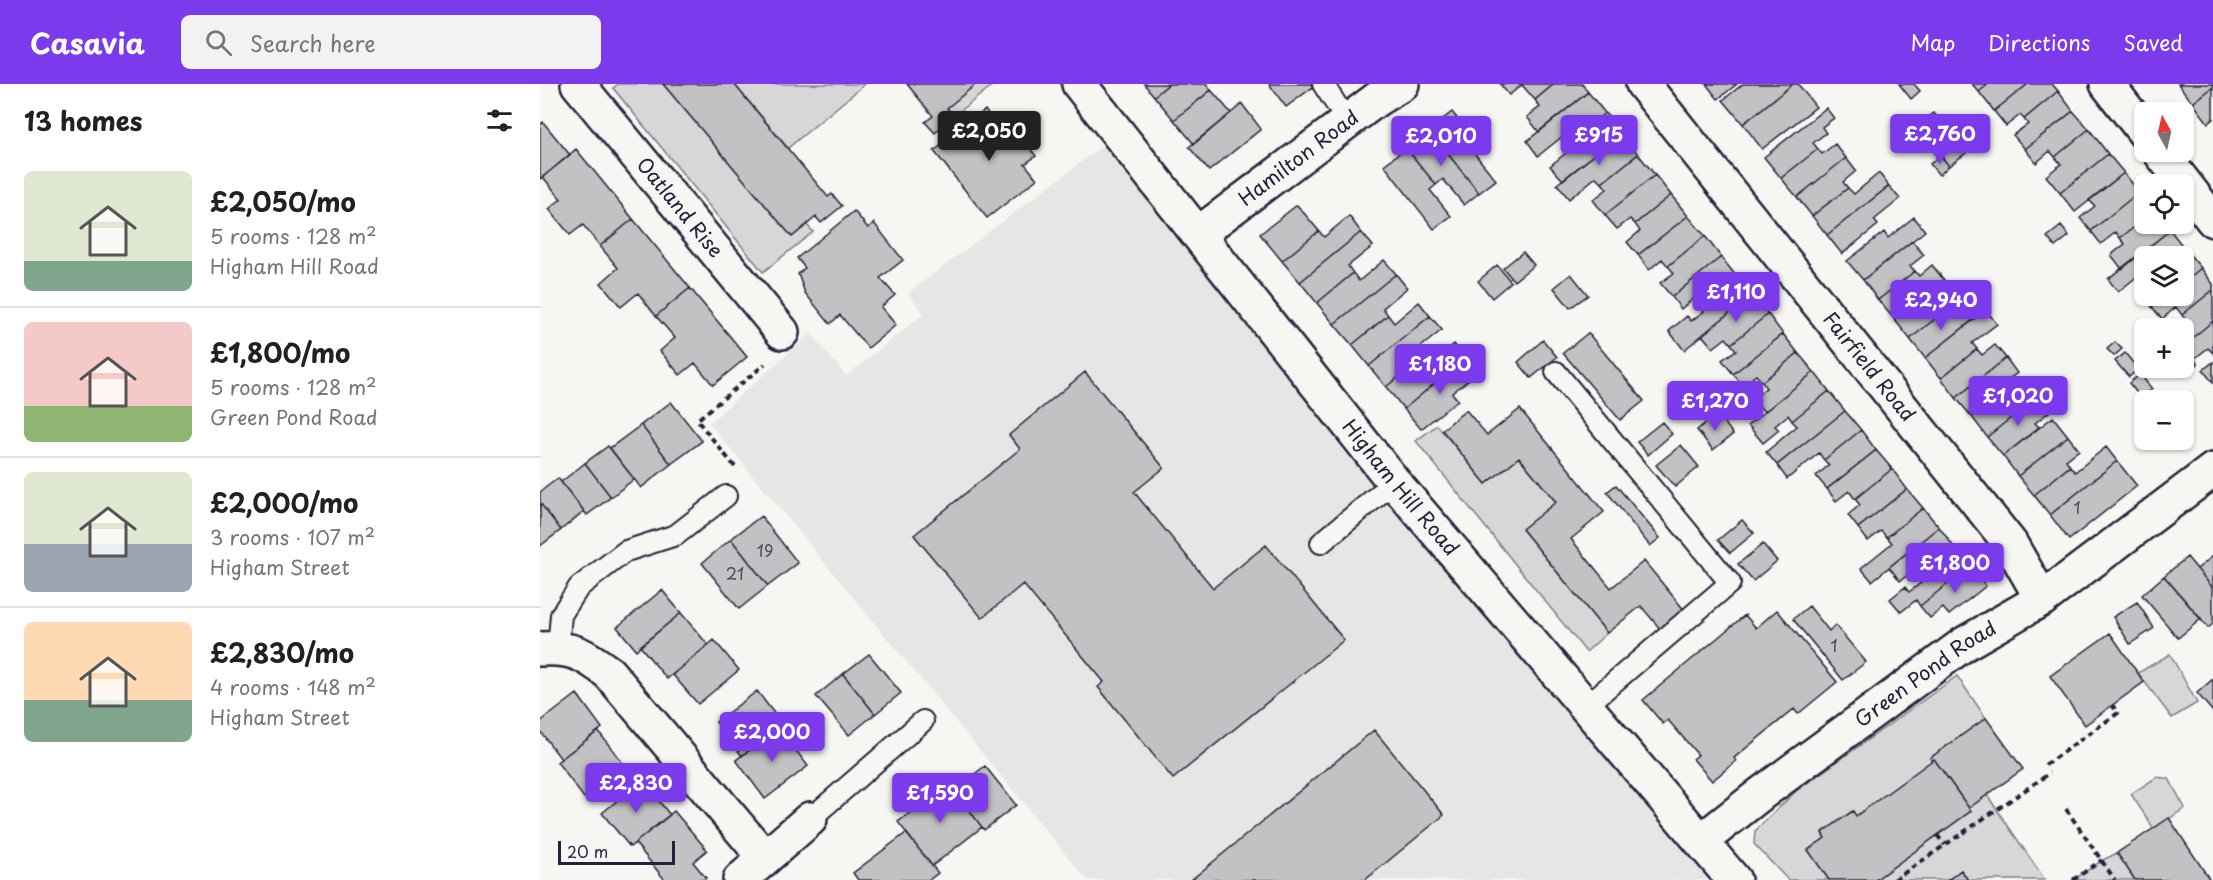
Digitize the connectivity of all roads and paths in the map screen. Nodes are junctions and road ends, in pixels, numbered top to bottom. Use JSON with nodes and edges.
{"nodes":[{"id":1,"x":578,"y":84,"type":"edge"},
{"id":2,"x":1079,"y":84,"type":"edge"},
{"id":3,"x":1323,"y":84,"type":"edge"},
{"id":4,"x":1402,"y":84,"type":"edge"},
{"id":5,"x":1643,"y":84,"type":"edge"},
{"id":6,"x":2107,"y":84,"type":"edge"},
{"id":7,"x":2134,"y":119,"type":"edge"},
{"id":8,"x":1347,"y":121,"type":"junction"},
{"id":9,"x":2168,"y":162,"type":"edge"},
{"id":10,"x":2213,"y":220,"type":"edge"},
{"id":11,"x":1197,"y":234,"type":"junction"},
{"id":12,"x":782,"y":332,"type":"joint"},
{"id":13,"x":1556,"y":372,"type":"dead end"},
{"id":14,"x":2213,"y":470,"type":"edge"},
{"id":15,"x":1394,"y":482,"type":"junction"},
{"id":16,"x":726,"y":496,"type":"joint"},
{"id":17,"x":1321,"y":543,"type":"dead end"},
{"id":18,"x":2042,"y":599,"type":"junction"},
{"id":19,"x":549,"y":649,"type":"edge"},
{"id":20,"x":2112,"y":705,"type":"dead end"},
{"id":21,"x":1586,"y":706,"type":"junction"},
{"id":22,"x":923,"y":721,"type":"dead end"},
{"id":23,"x":2045,"y":765,"type":"dead end"},
{"id":24,"x":2050,"y":773,"type":"dead end"},
{"id":25,"x":2066,"y":809,"type":"dead end"},
{"id":26,"x":810,"y":819,"type":"joint"},
{"id":27,"x":1937,"y":835,"type":"dead end"},
{"id":28,"x":1701,"y":842,"type":"junction"},
{"id":29,"x":1945,"y":845,"type":"junction"},
{"id":30,"x":765,"y":858,"type":"junction"},
{"id":31,"x":2103,"y":860,"type":"junction"},
{"id":32,"x":740,"y":880,"type":"edge"},
{"id":33,"x":1734,"y":880,"type":"edge"},
{"id":34,"x":1894,"y":880,"type":"edge"},
{"id":35,"x":2073,"y":880,"type":"edge"},
{"id":36,"x":2115,"y":880,"type":"edge"}],
"edges":[{"from":1,"to":12,"type":"street","name":"Oatland Rise"},
{"from":2,"to":11,"type":"street","name":"Higham Hill Road"},
{"from":3,"to":8,"type":"lane"},
{"from":4,"to":8,"type":"street","name":"Hamilton Road"},
{"from":5,"to":18,"type":"street","name":"Fairfield Road"},
{"from":6,"to":7,"type":"street"},
{"from":8,"to":11,"type":"street","name":"Hamilton Road"},
{"from":9,"to":10,"type":"street"},
{"from":11,"to":15,"type":"street","name":"Higham Hill Road"},
{"from":12,"to":16,"type":"path"},
{"from":13,"to":21,"type":"lane"},
{"from":14,"to":18,"type":"street","name":"Green Pond Road"},
{"from":15,"to":17,"type":"lane"},
{"from":15,"to":21,"type":"street","name":"Higham Hill Road"},
{"from":16,"to":19,"type":"lane"},
{"from":18,"to":28,"type":"street","name":"Green Pond Road"},
{"from":19,"to":30,"type":"street"},
{"from":20,"to":23,"type":"path"},
{"from":21,"to":28,"type":"street","name":"Higham Hill Road"},
{"from":22,"to":26,"type":"lane"},
{"from":24,"to":29,"type":"path"},
{"from":25,"to":31,"type":"path"},
{"from":26,"to":30,"type":"street"},
{"from":27,"to":29,"type":"path"},
{"from":28,"to":33,"type":"street","name":"Higham Hill Road"},
{"from":29,"to":34,"type":"path"},
{"from":30,"to":32,"type":"street"},
{"from":31,"to":35,"type":"path"},
{"from":31,"to":36,"type":"path"}]}
